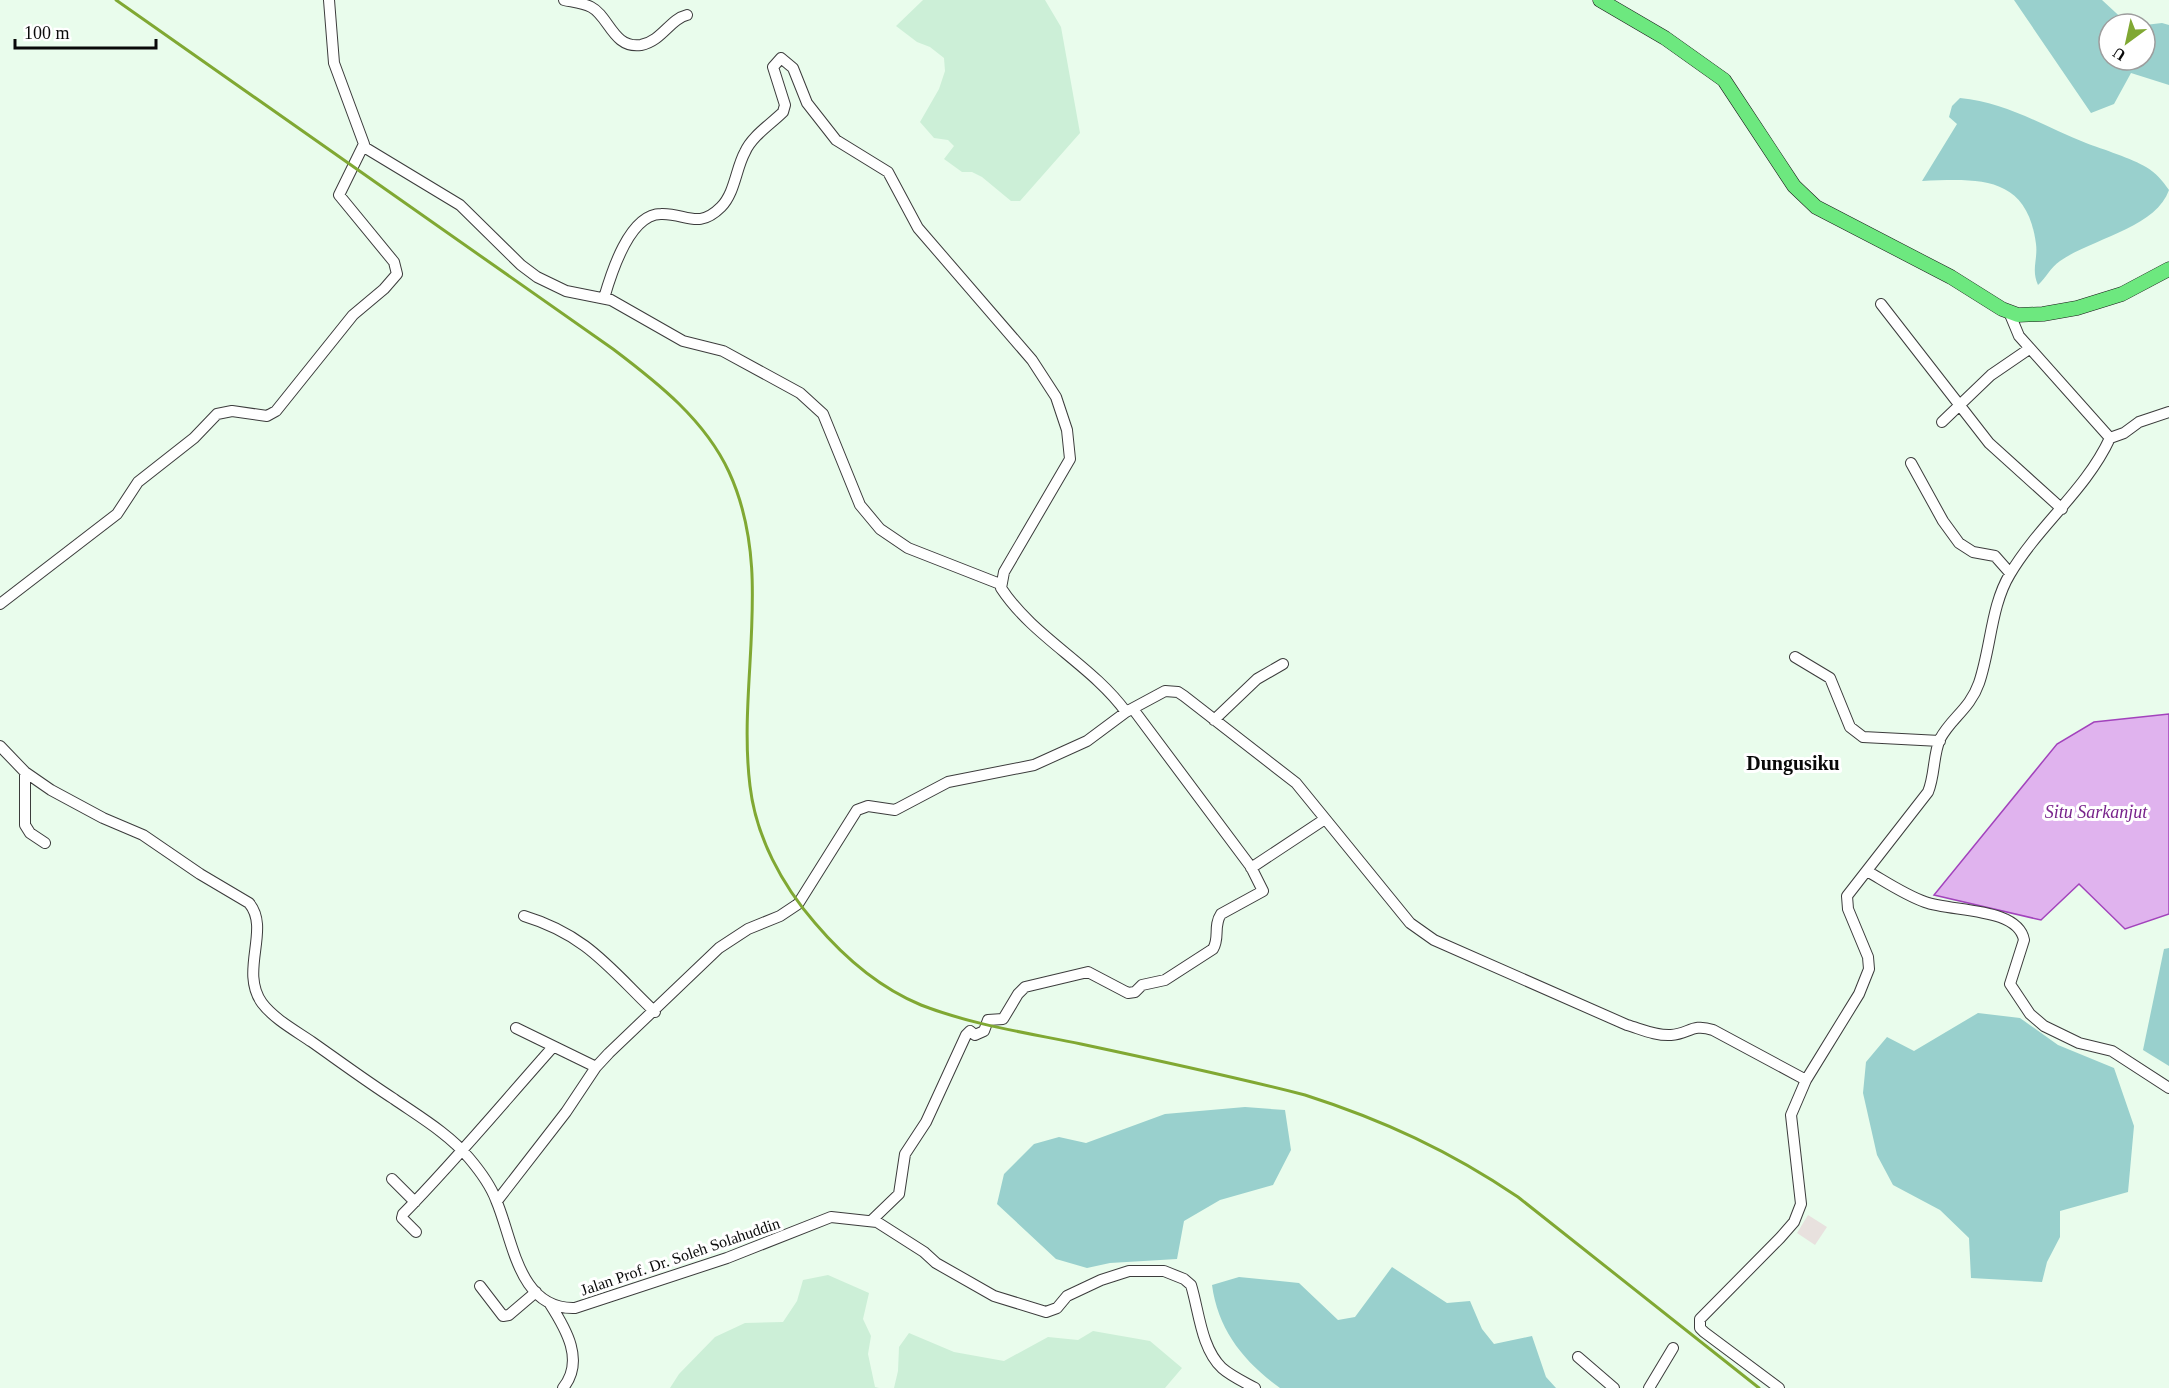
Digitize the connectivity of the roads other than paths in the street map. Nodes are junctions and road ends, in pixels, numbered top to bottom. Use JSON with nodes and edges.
{"nodes":[{"id":1,"x":328,"y":0,"type":"edge"},
{"id":2,"x":564,"y":0,"type":"edge"},
{"id":3,"x":1600,"y":0,"type":"edge"},
{"id":4,"x":687,"y":15,"type":"dead end"},
{"id":5,"x":364,"y":147,"type":"junction"},
{"id":6,"x":2169,"y":269,"type":"edge"},
{"id":7,"x":604,"y":298,"type":"junction"},
{"id":8,"x":1881,"y":304,"type":"dead end"},
{"id":9,"x":2009,"y":312,"type":"junction"},
{"id":10,"x":2029,"y":349,"type":"junction"},
{"id":11,"x":1960,"y":404,"type":"junction"},
{"id":12,"x":2169,"y":412,"type":"edge"},
{"id":13,"x":1942,"y":422,"type":"dead end"},
{"id":14,"x":2110,"y":438,"type":"junction"},
{"id":15,"x":1911,"y":462,"type":"dead end"},
{"id":16,"x":2062,"y":508,"type":"junction"},
{"id":17,"x":2010,"y":573,"type":"junction"},
{"id":18,"x":1000,"y":584,"type":"junction"},
{"id":19,"x":0,"y":603,"type":"edge"},
{"id":20,"x":1795,"y":657,"type":"dead end"},
{"id":21,"x":1282,"y":664,"type":"dead end"},
{"id":22,"x":1130,"y":711,"type":"junction"},
{"id":23,"x":1214,"y":720,"type":"junction"},
{"id":24,"x":1940,"y":741,"type":"junction"},
{"id":25,"x":0,"y":746,"type":"edge"},
{"id":26,"x":25,"y":772,"type":"junction"},
{"id":27,"x":1325,"y":819,"type":"junction"},
{"id":28,"x":45,"y":843,"type":"dead end"},
{"id":29,"x":1251,"y":868,"type":"junction"},
{"id":30,"x":1867,"y":871,"type":"junction"},
{"id":31,"x":524,"y":916,"type":"dead end"},
{"id":32,"x":655,"y":1012,"type":"junction"},
{"id":33,"x":516,"y":1028,"type":"dead end"},
{"id":34,"x":552,"y":1048,"type":"junction"},
{"id":35,"x":596,"y":1067,"type":"junction"},
{"id":36,"x":1806,"y":1080,"type":"junction"},
{"id":37,"x":2169,"y":1088,"type":"edge"},
{"id":38,"x":462,"y":1149,"type":"junction"},
{"id":39,"x":392,"y":1179,"type":"dead end"},
{"id":40,"x":497,"y":1201,"type":"junction"},
{"id":41,"x":415,"y":1202,"type":"junction"},
{"id":42,"x":871,"y":1221,"type":"junction"},
{"id":43,"x":416,"y":1232,"type":"dead end"},
{"id":44,"x":480,"y":1286,"type":"dead end"},
{"id":45,"x":536,"y":1292,"type":"junction"},
{"id":46,"x":550,"y":1304,"type":"junction"},
{"id":47,"x":1673,"y":1348,"type":"dead end"},
{"id":48,"x":1578,"y":1357,"type":"dead end"},
{"id":49,"x":562,"y":1388,"type":"edge"},
{"id":50,"x":1255,"y":1388,"type":"edge"},
{"id":51,"x":1614,"y":1388,"type":"edge"},
{"id":52,"x":1649,"y":1388,"type":"edge"},
{"id":53,"x":1779,"y":1388,"type":"edge"}],
"edges":[{"from":1,"to":5,"type":"street"},
{"from":2,"to":4,"type":"street"},
{"from":3,"to":9,"type":"main road"},
{"from":5,"to":7,"type":"street"},
{"from":5,"to":19,"type":"street"},
{"from":6,"to":9,"type":"main road"},
{"from":7,"to":18,"type":"street"},
{"from":7,"to":18,"type":"street"},
{"from":8,"to":11,"type":"street"},
{"from":9,"to":10,"type":"street"},
{"from":10,"to":11,"type":"street"},
{"from":10,"to":14,"type":"street"},
{"from":11,"to":13,"type":"street"},
{"from":11,"to":16,"type":"street"},
{"from":12,"to":14,"type":"street"},
{"from":14,"to":16,"type":"street"},
{"from":15,"to":17,"type":"street"},
{"from":16,"to":17,"type":"street"},
{"from":17,"to":24,"type":"street"},
{"from":18,"to":22,"type":"street"},
{"from":20,"to":24,"type":"street"},
{"from":21,"to":23,"type":"street"},
{"from":22,"to":23,"type":"street"},
{"from":22,"to":29,"type":"street"},
{"from":22,"to":32,"type":"street"},
{"from":23,"to":27,"type":"street"},
{"from":24,"to":30,"type":"street"},
{"from":25,"to":26,"type":"street"},
{"from":26,"to":28,"type":"street"},
{"from":26,"to":38,"type":"street"},
{"from":27,"to":29,"type":"street"},
{"from":27,"to":36,"type":"street"},
{"from":29,"to":42,"type":"street"},
{"from":30,"to":36,"type":"street"},
{"from":30,"to":37,"type":"street"},
{"from":31,"to":32,"type":"street"},
{"from":32,"to":35,"type":"street"},
{"from":33,"to":34,"type":"street"},
{"from":34,"to":35,"type":"street"},
{"from":34,"to":38,"type":"street"},
{"from":35,"to":40,"type":"street"},
{"from":36,"to":53,"type":"street"},
{"from":38,"to":40,"type":"street"},
{"from":38,"to":41,"type":"street"},
{"from":39,"to":41,"type":"street"},
{"from":40,"to":45,"type":"street"},
{"from":41,"to":43,"type":"street"},
{"from":42,"to":46,"type":"street","name":"Jalan Prof. Dr. Soleh Solahuddin"},
{"from":42,"to":50,"type":"street","name":"Jalan Prof. Dr. Soleh Solahuddin"},
{"from":44,"to":45,"type":"street"},
{"from":45,"to":46,"type":"street"},
{"from":46,"to":49,"type":"street"},
{"from":47,"to":52,"type":"street"},
{"from":48,"to":51,"type":"street"}]}
